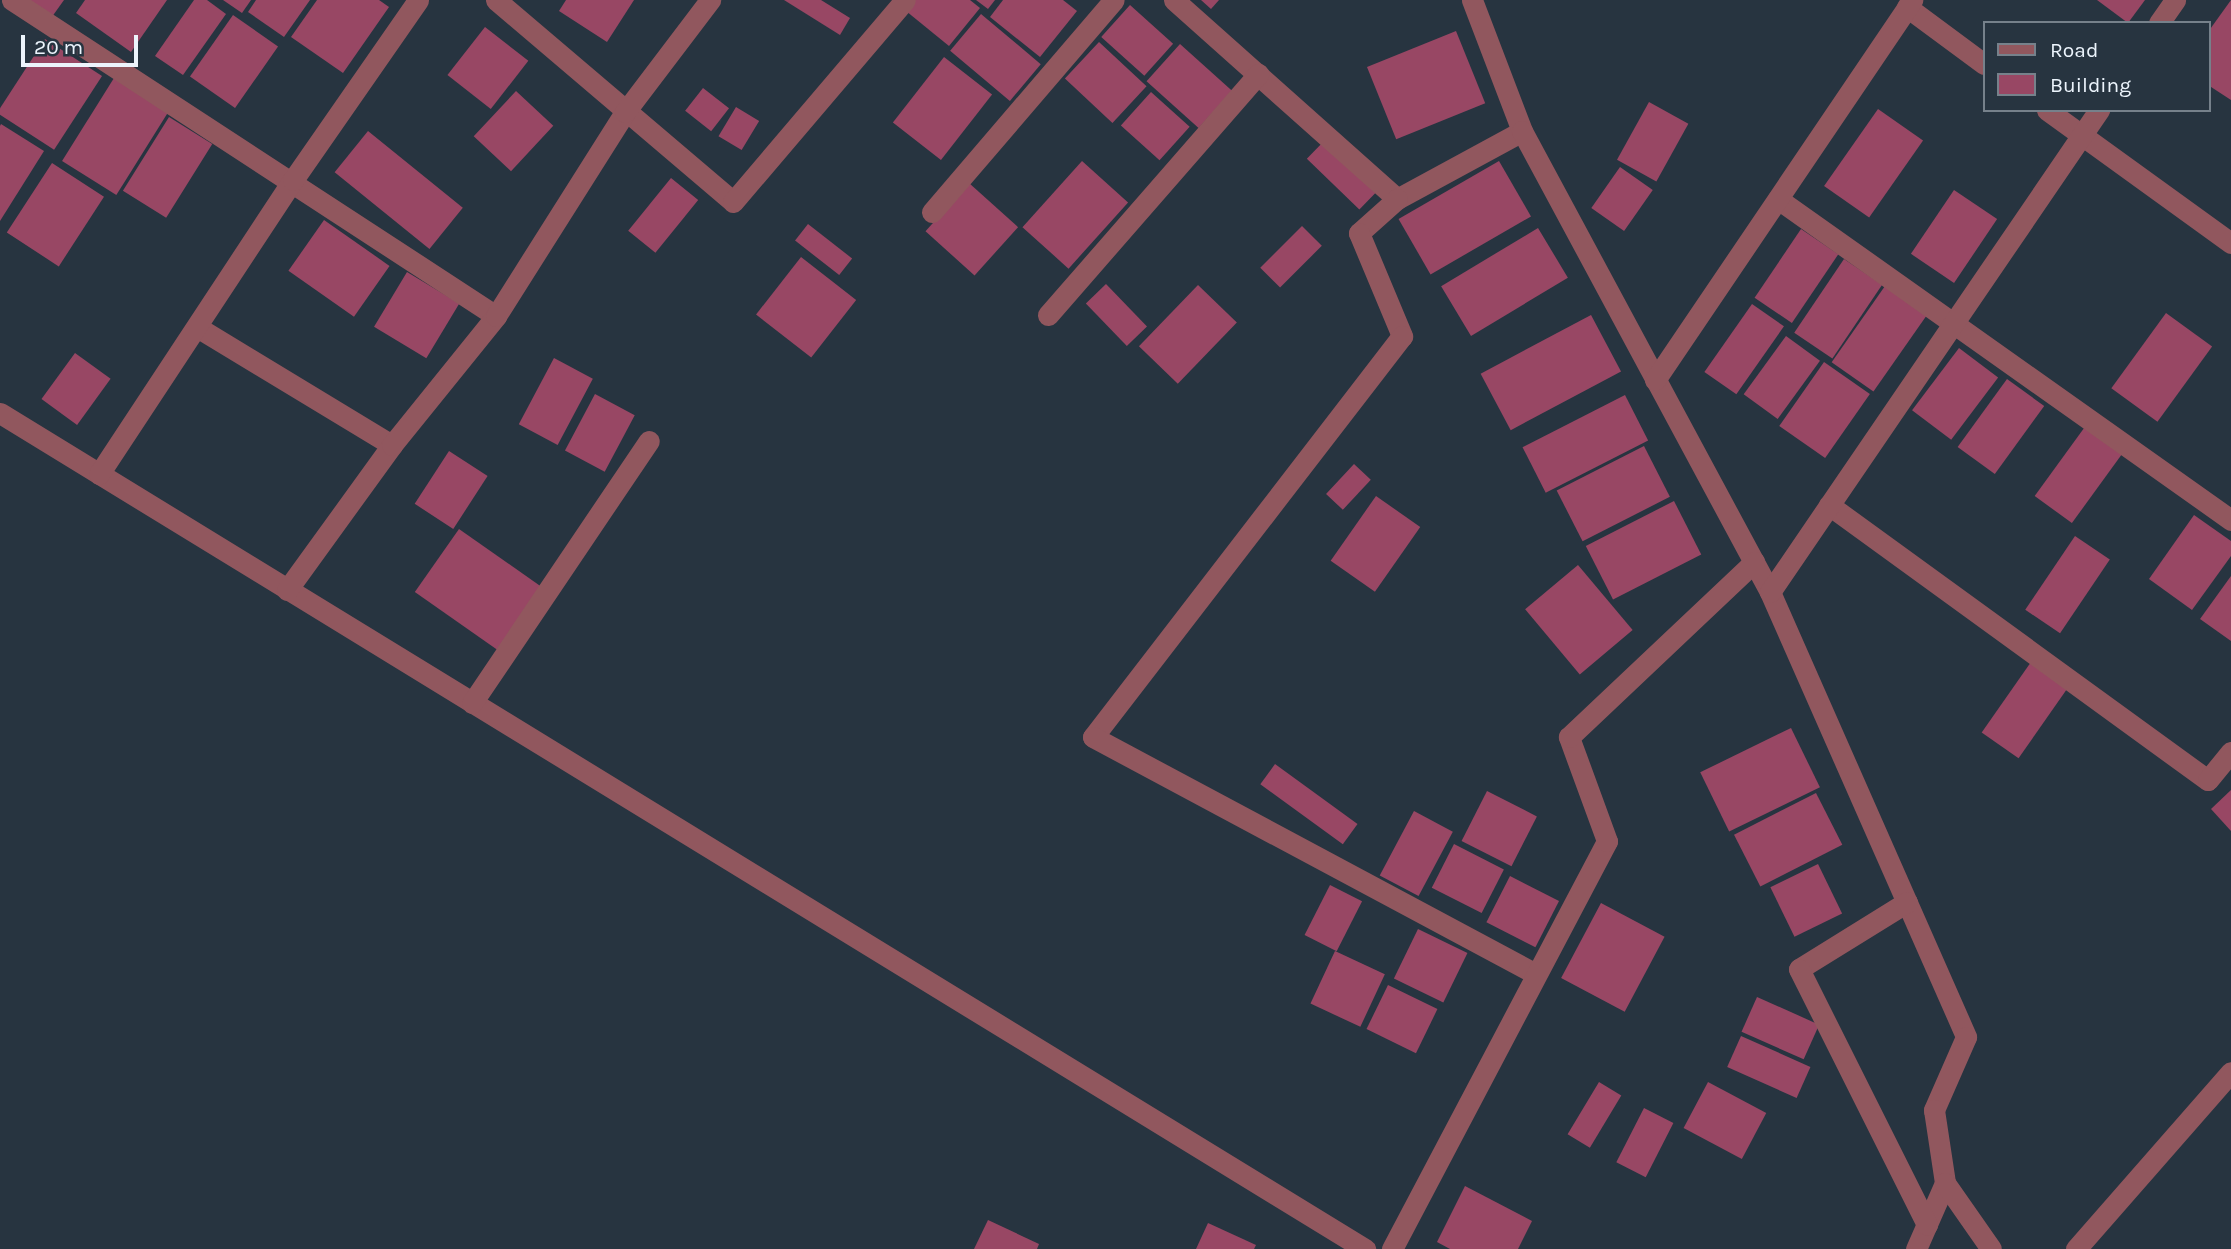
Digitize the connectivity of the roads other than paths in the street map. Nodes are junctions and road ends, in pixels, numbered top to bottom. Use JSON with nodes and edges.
{"nodes":[{"id":1,"x":12,"y":0,"type":"edge"},
{"id":2,"x":496,"y":0,"type":"edge"},
{"id":3,"x":710,"y":0,"type":"edge"},
{"id":4,"x":905,"y":0,"type":"edge"},
{"id":5,"x":1114,"y":0,"type":"edge"},
{"id":6,"x":1174,"y":0,"type":"edge"},
{"id":7,"x":1472,"y":0,"type":"edge"},
{"id":8,"x":2175,"y":0,"type":"edge"},
{"id":9,"x":406,"y":4,"type":"edge"},
{"id":10,"x":1909,"y":4,"type":"edge"},
{"id":11,"x":2160,"y":21,"type":"edge"},
{"id":12,"x":1982,"y":62,"type":"edge"},
{"id":13,"x":1258,"y":74,"type":"junction"},
{"id":14,"x":625,"y":112,"type":"junction"},
{"id":15,"x":2050,"y":112,"type":"edge"},
{"id":16,"x":2098,"y":112,"type":"edge"},
{"id":17,"x":1522,"y":131,"type":"junction"},
{"id":18,"x":2082,"y":136,"type":"junction"},
{"id":19,"x":293,"y":180,"type":"junction"},
{"id":20,"x":1397,"y":199,"type":"junction"},
{"id":21,"x":1777,"y":199,"type":"junction"},
{"id":22,"x":932,"y":212,"type":"dead end"},
{"id":23,"x":2231,"y":243,"type":"edge"},
{"id":24,"x":1048,"y":315,"type":"dead end"},
{"id":25,"x":496,"y":316,"type":"junction"},
{"id":26,"x":1955,"y":321,"type":"junction"},
{"id":27,"x":197,"y":327,"type":"junction"},
{"id":28,"x":1655,"y":380,"type":"junction"},
{"id":29,"x":0,"y":413,"type":"edge"},
{"id":30,"x":649,"y":441,"type":"dead end"},
{"id":31,"x":392,"y":445,"type":"junction"},
{"id":32,"x":99,"y":474,"type":"junction"},
{"id":33,"x":1829,"y":505,"type":"junction"},
{"id":34,"x":2231,"y":520,"type":"edge"},
{"id":35,"x":1754,"y":562,"type":"junction"},
{"id":36,"x":287,"y":590,"type":"junction"},
{"id":37,"x":1770,"y":592,"type":"junction"},
{"id":38,"x":472,"y":703,"type":"junction"},
{"id":39,"x":2231,"y":752,"type":"edge"},
{"id":40,"x":1907,"y":902,"type":"junction"},
{"id":41,"x":1534,"y":973,"type":"junction"},
{"id":42,"x":2231,"y":1072,"type":"edge"},
{"id":43,"x":1945,"y":1183,"type":"junction"},
{"id":44,"x":1927,"y":1225,"type":"junction"},
{"id":45,"x":1365,"y":1249,"type":"edge"},
{"id":46,"x":1392,"y":1249,"type":"edge"},
{"id":47,"x":1916,"y":1249,"type":"edge"},
{"id":48,"x":1991,"y":1249,"type":"edge"},
{"id":49,"x":2076,"y":1249,"type":"edge"}],
"edges":[{"from":1,"to":19,"type":"street"},
{"from":2,"to":14,"type":"street"},
{"from":3,"to":14,"type":"street"},
{"from":4,"to":14,"type":"street"},
{"from":5,"to":22,"type":"street"},
{"from":6,"to":13,"type":"street"},
{"from":7,"to":17,"type":"street"},
{"from":8,"to":11,"type":"street"},
{"from":9,"to":19,"type":"street"},
{"from":10,"to":12,"type":"street"},
{"from":10,"to":21,"type":"street"},
{"from":13,"to":20,"type":"street"},
{"from":13,"to":24,"type":"street"},
{"from":14,"to":25,"type":"street"},
{"from":15,"to":18,"type":"street"},
{"from":16,"to":18,"type":"street"},
{"from":17,"to":20,"type":"street"},
{"from":17,"to":28,"type":"street"},
{"from":18,"to":23,"type":"street"},
{"from":18,"to":26,"type":"street"},
{"from":19,"to":25,"type":"street"},
{"from":19,"to":27,"type":"street"},
{"from":20,"to":41,"type":"street"},
{"from":21,"to":26,"type":"street"},
{"from":21,"to":28,"type":"street"},
{"from":25,"to":31,"type":"street"},
{"from":26,"to":33,"type":"street"},
{"from":26,"to":34,"type":"street"},
{"from":27,"to":31,"type":"street"},
{"from":27,"to":32,"type":"street"},
{"from":28,"to":35,"type":"street"},
{"from":29,"to":32,"type":"street"},
{"from":30,"to":38,"type":"street"},
{"from":31,"to":36,"type":"street"},
{"from":32,"to":36,"type":"street"},
{"from":33,"to":37,"type":"street"},
{"from":33,"to":39,"type":"street"},
{"from":35,"to":37,"type":"street"},
{"from":35,"to":41,"type":"street"},
{"from":36,"to":38,"type":"street"},
{"from":37,"to":40,"type":"street"},
{"from":38,"to":45,"type":"street"},
{"from":40,"to":43,"type":"street"},
{"from":40,"to":44,"type":"street"},
{"from":41,"to":46,"type":"street"},
{"from":42,"to":49,"type":"street"},
{"from":43,"to":44,"type":"street"},
{"from":43,"to":48,"type":"street"},
{"from":44,"to":47,"type":"street"}]}
